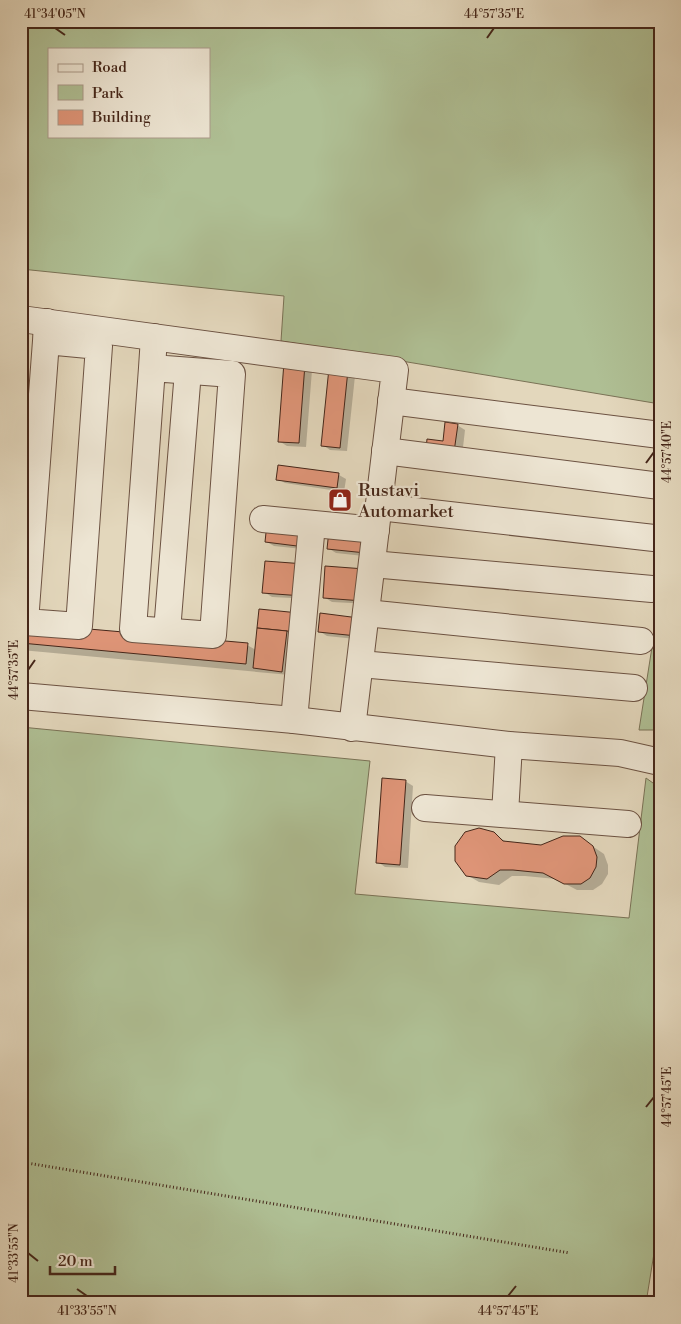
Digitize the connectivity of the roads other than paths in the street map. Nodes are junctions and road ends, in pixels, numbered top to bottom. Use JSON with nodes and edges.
{"nodes":[{"id":1,"x":21,"y":319,"type":"edge"},
{"id":2,"x":46,"y":332,"type":"junction"},
{"id":3,"x":154,"y":337,"type":"junction"},
{"id":4,"x":152,"y":368,"type":"junction"},
{"id":5,"x":188,"y":371,"type":"junction"},
{"id":6,"x":391,"y":401,"type":"junction"},
{"id":7,"x":660,"y":435,"type":"edge"},
{"id":8,"x":385,"y":451,"type":"junction"},
{"id":9,"x":660,"y":486,"type":"edge"},
{"id":10,"x":263,"y":519,"type":"dead end"},
{"id":11,"x":377,"y":519,"type":"junction"},
{"id":12,"x":312,"y":524,"type":"junction"},
{"id":13,"x":654,"y":538,"type":"dead end"},
{"id":14,"x":372,"y":564,"type":"junction"},
{"id":15,"x":652,"y":589,"type":"dead end"},
{"id":16,"x":366,"y":613,"type":"junction"},
{"id":17,"x":167,"y":631,"type":"junction"},
{"id":18,"x":641,"y":641,"type":"dead end"},
{"id":19,"x":360,"y":664,"type":"junction"},
{"id":20,"x":634,"y":688,"type":"dead end"},
{"id":21,"x":21,"y":696,"type":"edge"},
{"id":22,"x":294,"y":720,"type":"junction"},
{"id":23,"x":352,"y":728,"type":"junction"},
{"id":24,"x":510,"y":745,"type":"junction"},
{"id":25,"x":659,"y":758,"type":"edge"},
{"id":26,"x":425,"y":808,"type":"dead end"},
{"id":27,"x":505,"y":814,"type":"junction"},
{"id":28,"x":628,"y":824,"type":"dead end"}],
"edges":[{"from":1,"to":2,"type":"street"},
{"from":2,"to":2,"type":"street"},
{"from":2,"to":3,"type":"street"},
{"from":3,"to":4,"type":"street"},
{"from":3,"to":6,"type":"street"},
{"from":4,"to":5,"type":"street"},
{"from":4,"to":17,"type":"street"},
{"from":5,"to":17,"type":"street"},
{"from":5,"to":17,"type":"street"},
{"from":6,"to":7,"type":"street"},
{"from":6,"to":8,"type":"street"},
{"from":8,"to":9,"type":"street"},
{"from":8,"to":11,"type":"street"},
{"from":10,"to":12,"type":"street"},
{"from":11,"to":12,"type":"street"},
{"from":11,"to":13,"type":"street"},
{"from":11,"to":14,"type":"street"},
{"from":12,"to":22,"type":"street"},
{"from":14,"to":15,"type":"street"},
{"from":14,"to":16,"type":"street"},
{"from":16,"to":18,"type":"street"},
{"from":16,"to":19,"type":"street"},
{"from":19,"to":20,"type":"street"},
{"from":19,"to":23,"type":"street"},
{"from":21,"to":22,"type":"street"},
{"from":22,"to":23,"type":"street"},
{"from":23,"to":24,"type":"street"},
{"from":24,"to":25,"type":"street"},
{"from":24,"to":27,"type":"street"},
{"from":26,"to":27,"type":"street"},
{"from":27,"to":28,"type":"street"}]}
